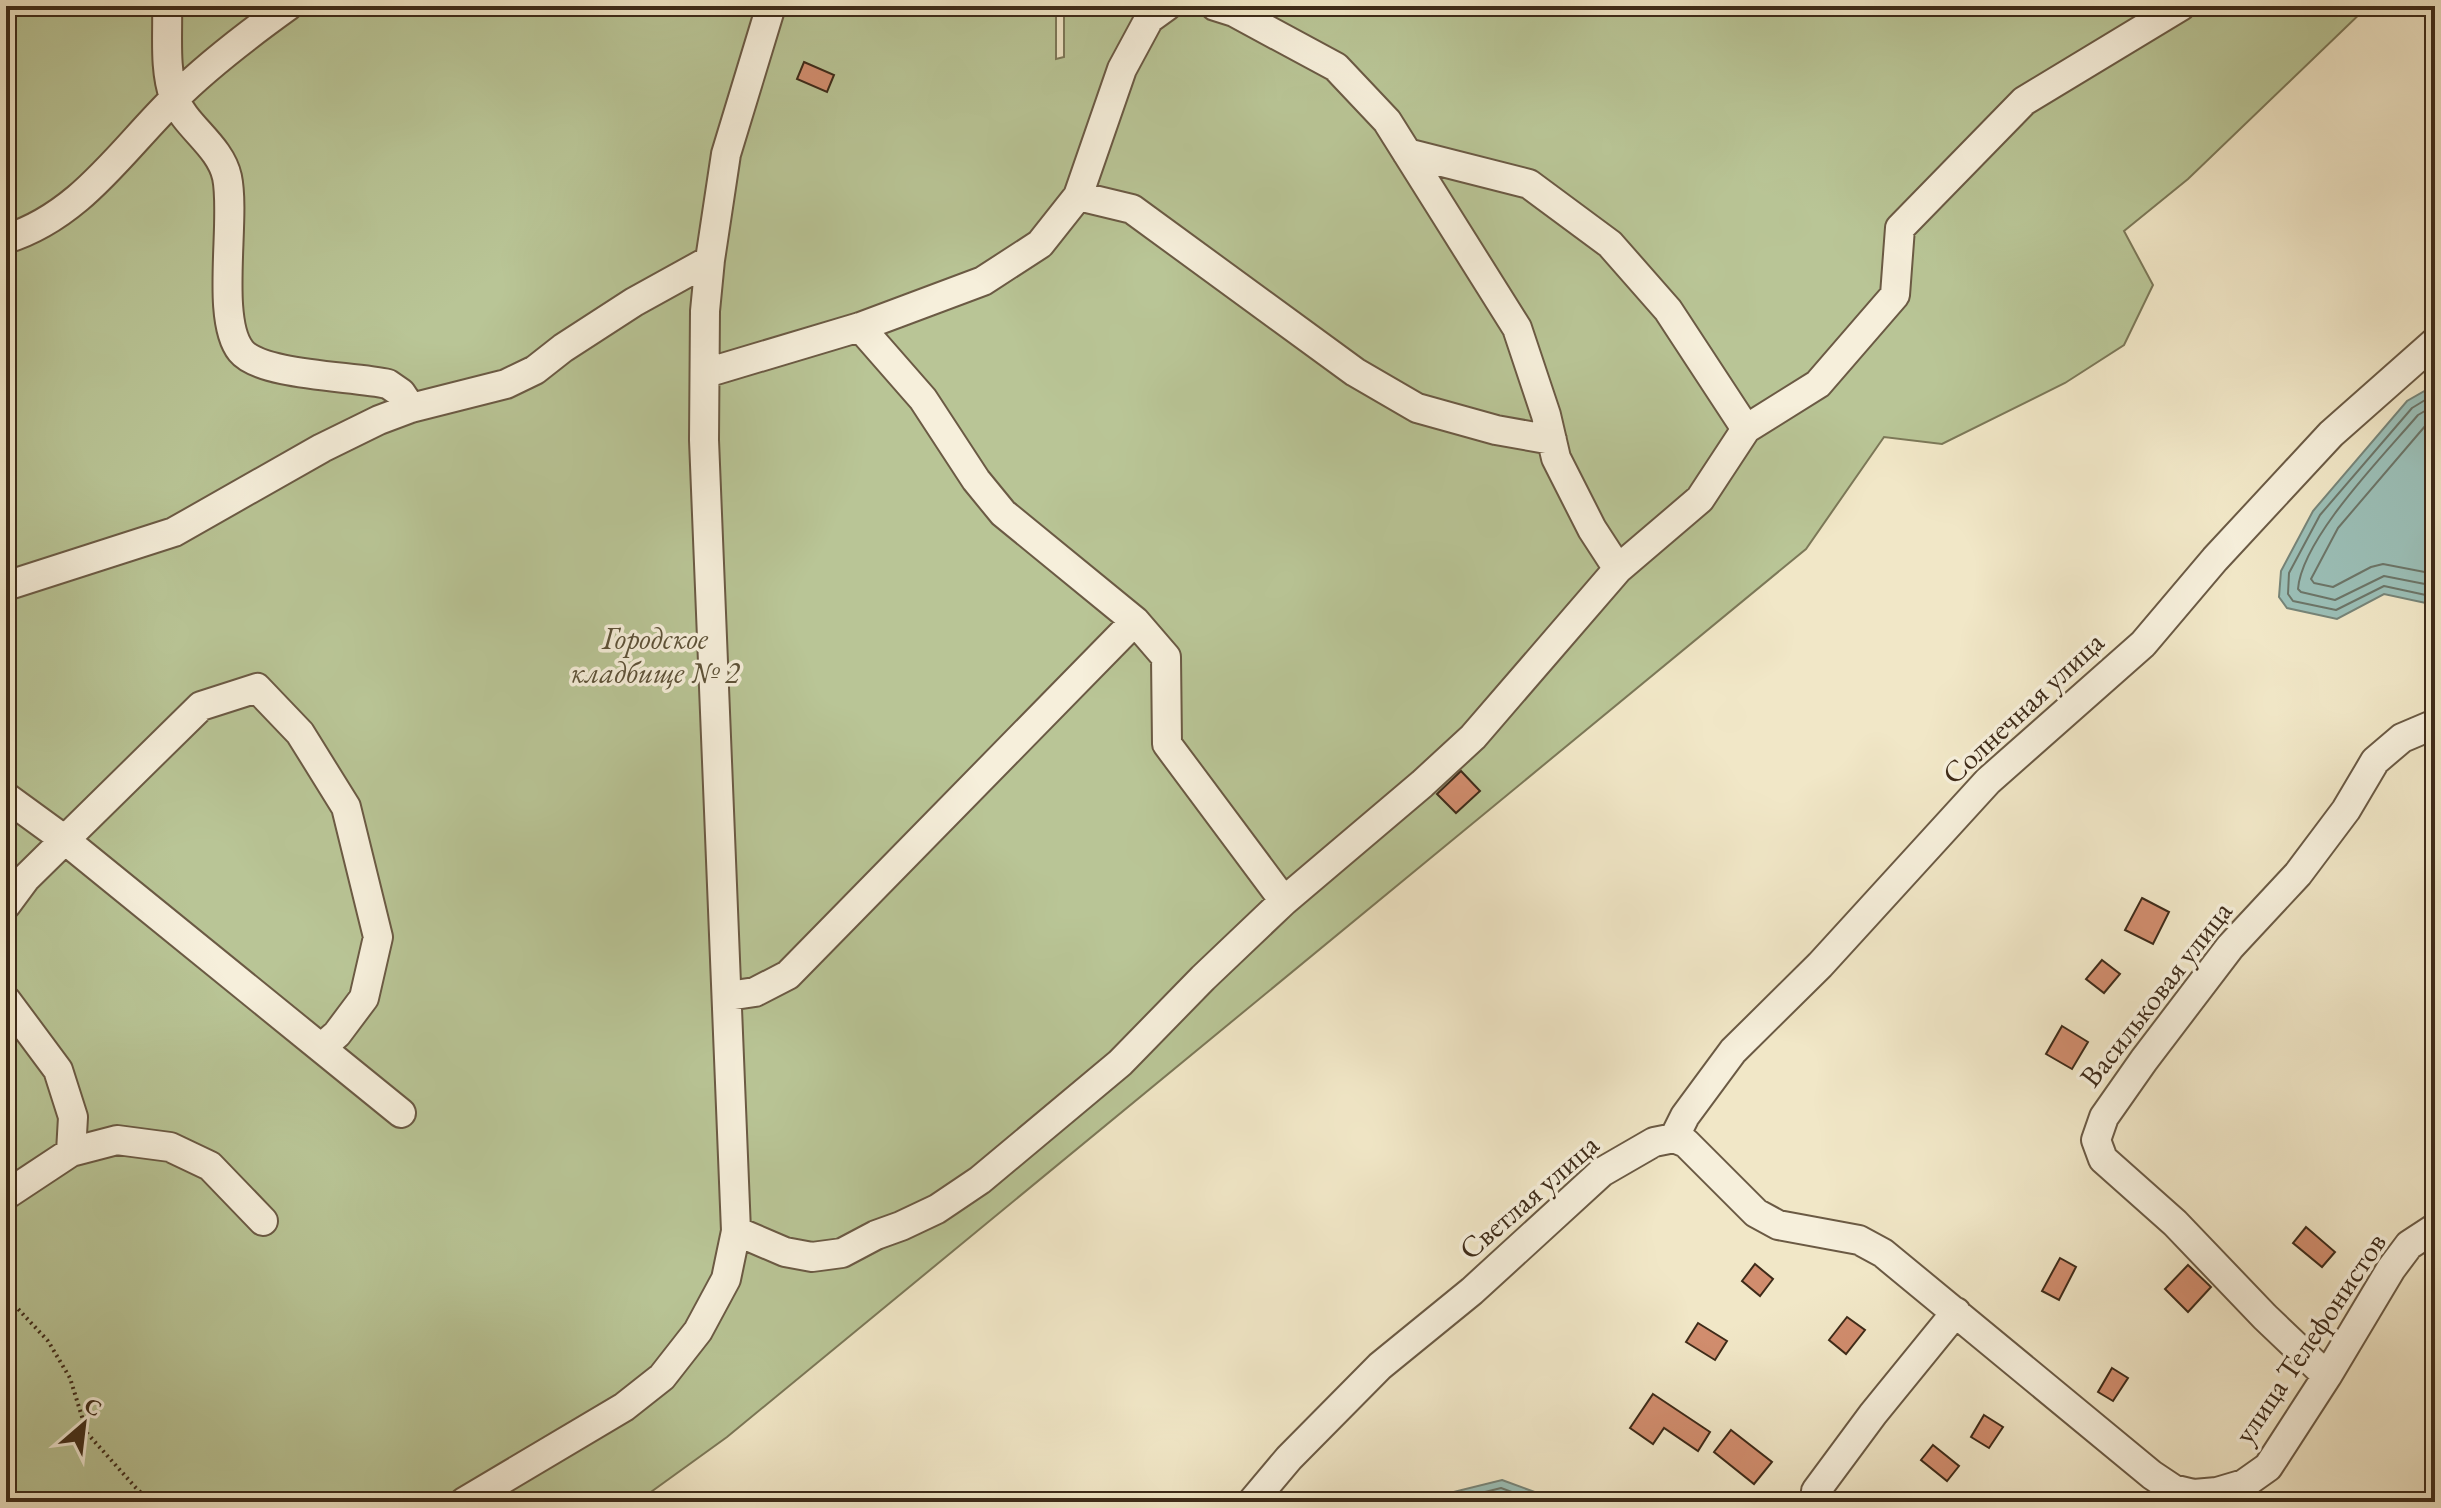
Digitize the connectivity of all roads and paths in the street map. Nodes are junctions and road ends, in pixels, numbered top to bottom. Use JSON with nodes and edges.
{"nodes":[{"id":1,"x":167,"y":6,"type":"edge"},
{"id":2,"x":288,"y":6,"type":"edge"},
{"id":3,"x":771,"y":6,"type":"edge"},
{"id":4,"x":1167,"y":6,"type":"edge"},
{"id":5,"x":1215,"y":6,"type":"edge"},
{"id":6,"x":2181,"y":6,"type":"edge"},
{"id":7,"x":174,"y":99,"type":"junction"},
{"id":8,"x":1407,"y":153,"type":"junction"},
{"id":9,"x":1078,"y":196,"type":"junction"},
{"id":10,"x":6,"y":239,"type":"edge"},
{"id":11,"x":710,"y":260,"type":"junction"},
{"id":12,"x":860,"y":327,"type":"junction"},
{"id":13,"x":2435,"y":342,"type":"edge"},
{"id":14,"x":706,"y":373,"type":"junction"},
{"id":15,"x":411,"y":408,"type":"junction"},
{"id":16,"x":1746,"y":429,"type":"junction"},
{"id":17,"x":1552,"y":440,"type":"junction"},
{"id":18,"x":1618,"y":569,"type":"junction"},
{"id":19,"x":6,"y":586,"type":"edge"},
{"id":20,"x":1135,"y":621,"type":"junction"},
{"id":21,"x":2435,"y":724,"type":"edge"},
{"id":22,"x":6,"y":797,"type":"edge"},
{"id":23,"x":65,"y":840,"type":"junction"},
{"id":24,"x":1284,"y":901,"type":"junction"},
{"id":25,"x":6,"y":905,"type":"edge"},
{"id":26,"x":728,"y":996,"type":"junction"},
{"id":27,"x":6,"y":1000,"type":"edge"},
{"id":28,"x":321,"y":1048,"type":"junction"},
{"id":29,"x":401,"y":1113,"type":"dead end"},
{"id":30,"x":1674,"y":1138,"type":"junction"},
{"id":31,"x":71,"y":1152,"type":"junction"},
{"id":32,"x":6,"y":1195,"type":"edge"},
{"id":33,"x":263,"y":1221,"type":"dead end"},
{"id":34,"x":2435,"y":1228,"type":"edge"},
{"id":35,"x":736,"y":1231,"type":"junction"},
{"id":36,"x":6,"y":1296,"type":"edge"},
{"id":37,"x":1956,"y":1312,"type":"junction"},
{"id":38,"x":2327,"y":1376,"type":"junction"},
{"id":39,"x":1816,"y":1491,"type":"dead end"},
{"id":40,"x":151,"y":1502,"type":"edge"},
{"id":41,"x":464,"y":1502,"type":"edge"},
{"id":42,"x":1252,"y":1502,"type":"edge"}],
"edges":[{"from":1,"to":7,"type":"street"},
{"from":2,"to":7,"type":"street"},
{"from":3,"to":11,"type":"street"},
{"from":4,"to":9,"type":"street"},
{"from":5,"to":8,"type":"street"},
{"from":6,"to":16,"type":"street"},
{"from":7,"to":10,"type":"street"},
{"from":7,"to":15,"type":"street"},
{"from":8,"to":16,"type":"street"},
{"from":8,"to":17,"type":"street"},
{"from":9,"to":12,"type":"street"},
{"from":9,"to":17,"type":"street"},
{"from":11,"to":14,"type":"street"},
{"from":11,"to":15,"type":"street"},
{"from":12,"to":14,"type":"street"},
{"from":12,"to":20,"type":"street"},
{"from":13,"to":30,"type":"street","name":"Солнечная улица"},
{"from":14,"to":26,"type":"street"},
{"from":15,"to":19,"type":"street"},
{"from":16,"to":18,"type":"street"},
{"from":17,"to":18,"type":"street"},
{"from":18,"to":24,"type":"street"},
{"from":20,"to":24,"type":"street"},
{"from":20,"to":26,"type":"street"},
{"from":21,"to":38,"type":"street","name":"Васильковая улица"},
{"from":22,"to":23,"type":"street"},
{"from":23,"to":25,"type":"street"},
{"from":23,"to":28,"type":"street"},
{"from":23,"to":28,"type":"street"},
{"from":24,"to":35,"type":"street"},
{"from":26,"to":35,"type":"street"},
{"from":27,"to":31,"type":"street"},
{"from":28,"to":29,"type":"street"},
{"from":30,"to":37,"type":"street"},
{"from":30,"to":42,"type":"street","name":"Светлая улица"},
{"from":31,"to":32,"type":"street"},
{"from":31,"to":33,"type":"street"},
{"from":34,"to":38,"type":"street","name":"улица Телефонистов"},
{"from":35,"to":41,"type":"street"},
{"from":36,"to":40,"type":"path"},
{"from":37,"to":38,"type":"street","name":"улица Телефонистов"},
{"from":37,"to":39,"type":"street"}]}
